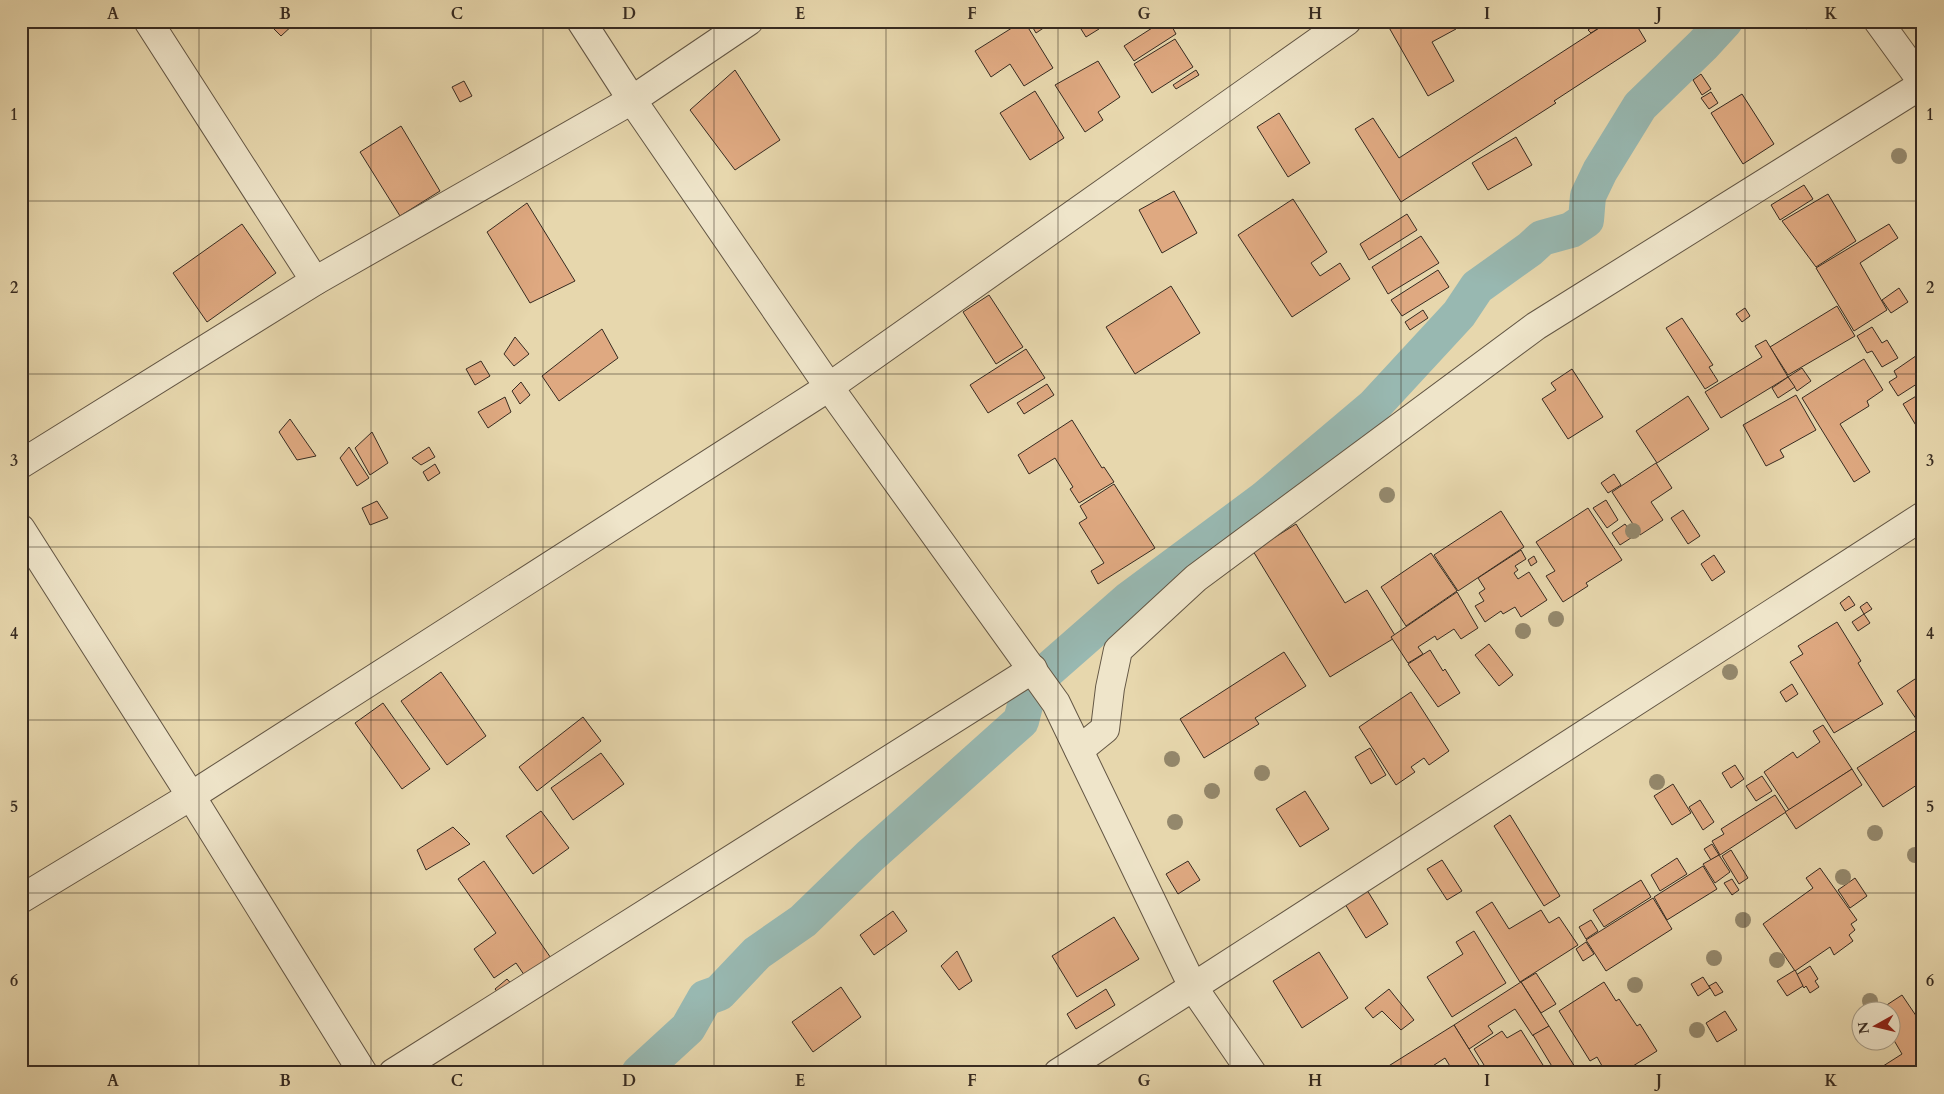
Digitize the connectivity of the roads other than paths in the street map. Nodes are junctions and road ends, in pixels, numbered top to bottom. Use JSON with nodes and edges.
{"nodes":[{"id":1,"x":148,"y":21,"type":"edge"},
{"id":2,"x":581,"y":21,"type":"edge"},
{"id":3,"x":749,"y":21,"type":"edge"},
{"id":4,"x":1347,"y":21,"type":"edge"},
{"id":5,"x":1878,"y":21,"type":"edge"},
{"id":6,"x":1923,"y":84,"type":"edge"},
{"id":7,"x":632,"y":100,"type":"junction"},
{"id":8,"x":315,"y":281,"type":"junction"},
{"id":9,"x":829,"y":387,"type":"junction"},
{"id":10,"x":21,"y":464,"type":"edge"},
{"id":11,"x":1923,"y":516,"type":"edge"},
{"id":12,"x":21,"y":529,"type":"edge"},
{"id":13,"x":1033,"y":669,"type":"junction"},
{"id":14,"x":1079,"y":750,"type":"junction"},
{"id":15,"x":191,"y":796,"type":"junction"},
{"id":16,"x":21,"y":899,"type":"edge"},
{"id":17,"x":1193,"y":987,"type":"junction"},
{"id":18,"x":363,"y":1073,"type":"edge"},
{"id":19,"x":393,"y":1073,"type":"edge"},
{"id":20,"x":1058,"y":1073,"type":"edge"},
{"id":21,"x":1252,"y":1073,"type":"edge"}],
"edges":[{"from":1,"to":8,"type":"street"},
{"from":2,"to":7,"type":"street"},
{"from":3,"to":7,"type":"street"},
{"from":4,"to":9,"type":"street"},
{"from":5,"to":6,"type":"street"},
{"from":6,"to":14,"type":"street"},
{"from":7,"to":8,"type":"street"},
{"from":7,"to":9,"type":"street"},
{"from":8,"to":10,"type":"street"},
{"from":9,"to":13,"type":"street"},
{"from":9,"to":15,"type":"street"},
{"from":11,"to":17,"type":"street"},
{"from":12,"to":15,"type":"street"},
{"from":13,"to":14,"type":"street"},
{"from":13,"to":19,"type":"street"},
{"from":14,"to":17,"type":"street"},
{"from":15,"to":16,"type":"street"},
{"from":15,"to":18,"type":"street"},
{"from":17,"to":20,"type":"street"},
{"from":17,"to":21,"type":"street"}]}
